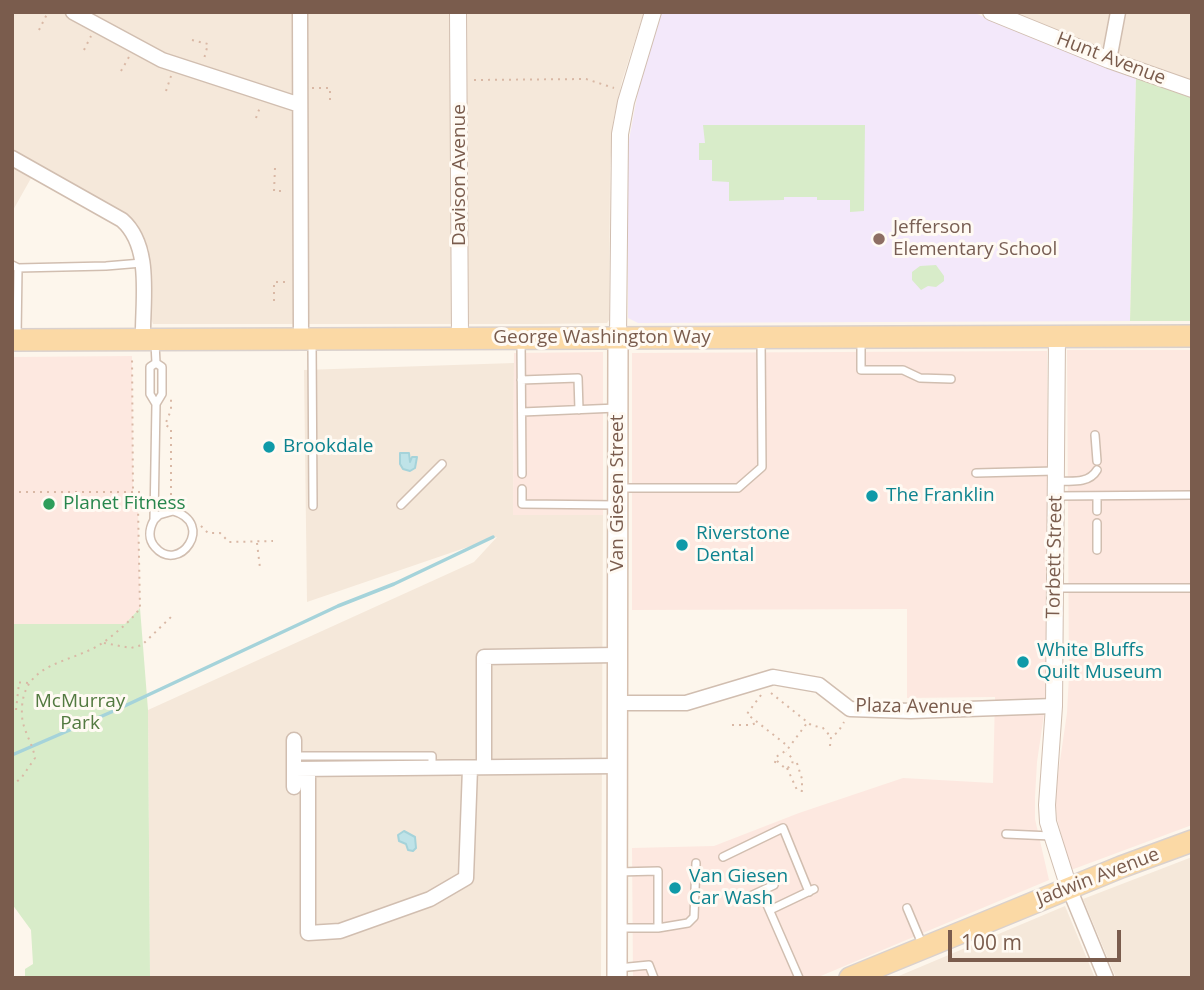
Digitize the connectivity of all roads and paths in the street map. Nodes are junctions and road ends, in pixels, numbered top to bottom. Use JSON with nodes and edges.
{"nodes":[{"id":1,"x":48,"y":12,"type":"edge"},
{"id":2,"x":74,"y":12,"type":"edge"},
{"id":3,"x":300,"y":12,"type":"edge"},
{"id":4,"x":458,"y":12,"type":"edge"},
{"id":5,"x":653,"y":12,"type":"edge"},
{"id":6,"x":991,"y":12,"type":"edge"},
{"id":7,"x":1118,"y":12,"type":"edge"},
{"id":8,"x":39,"y":30,"type":"dead end"},
{"id":9,"x":92,"y":35,"type":"dead end"},
{"id":10,"x":192,"y":40,"type":"dead end"},
{"id":11,"x":84,"y":50,"type":"dead end"},
{"id":12,"x":129,"y":56,"type":"dead end"},
{"id":13,"x":1109,"y":60,"type":"junction"},
{"id":14,"x":203,"y":63,"type":"dead end"},
{"id":15,"x":121,"y":71,"type":"dead end"},
{"id":16,"x":172,"y":74,"type":"dead end"},
{"id":17,"x":469,"y":80,"type":"dead end"},
{"id":18,"x":311,"y":88,"type":"dead end"},
{"id":19,"x":1192,"y":89,"type":"edge"},
{"id":20,"x":618,"y":90,"type":"dead end"},
{"id":21,"x":166,"y":91,"type":"dead end"},
{"id":22,"x":261,"y":102,"type":"dead end"},
{"id":23,"x":330,"y":104,"type":"dead end"},
{"id":24,"x":300,"y":105,"type":"junction"},
{"id":25,"x":256,"y":118,"type":"dead end"},
{"id":26,"x":12,"y":158,"type":"edge"},
{"id":27,"x":275,"y":168,"type":"dead end"},
{"id":28,"x":291,"y":191,"type":"dead end"},
{"id":29,"x":142,"y":263,"type":"junction"},
{"id":30,"x":15,"y":266,"type":"edge"},
{"id":31,"x":291,"y":282,"type":"dead end"},
{"id":32,"x":274,"y":301,"type":"dead end"},
{"id":33,"x":1057,"y":336,"type":"junction"},
{"id":34,"x":1192,"y":336,"type":"edge"},
{"id":35,"x":618,"y":337,"type":"junction"},
{"id":36,"x":761,"y":337,"type":"junction"},
{"id":37,"x":862,"y":337,"type":"junction"},
{"id":38,"x":460,"y":338,"type":"junction"},
{"id":39,"x":521,"y":338,"type":"junction"},
{"id":40,"x":306,"y":339,"type":"junction"},
{"id":41,"x":15,"y":340,"type":"edge"},
{"id":42,"x":143,"y":345,"type":"junction"},
{"id":43,"x":951,"y":379,"type":"dead end"},
{"id":44,"x":521,"y":380,"type":"junction"},
{"id":45,"x":171,"y":398,"type":"dead end"},
{"id":46,"x":618,"y":408,"type":"junction"},
{"id":47,"x":579,"y":410,"type":"junction"},
{"id":48,"x":522,"y":412,"type":"junction"},
{"id":49,"x":1095,"y":435,"type":"dead end"},
{"id":50,"x":1097,"y":461,"type":"dead end"},
{"id":51,"x":442,"y":464,"type":"dead end"},
{"id":52,"x":1097,"y":470,"type":"dead end"},
{"id":53,"x":975,"y":473,"type":"dead end"},
{"id":54,"x":522,"y":474,"type":"dead end"},
{"id":55,"x":1056,"y":483,"type":"junction"},
{"id":56,"x":522,"y":489,"type":"dead end"},
{"id":57,"x":12,"y":492,"type":"edge"},
{"id":58,"x":133,"y":492,"type":"junction"},
{"id":59,"x":146,"y":492,"type":"dead end"},
{"id":60,"x":1192,"y":495,"type":"edge"},
{"id":61,"x":618,"y":496,"type":"junction"},
{"id":62,"x":1097,"y":496,"type":"junction"},
{"id":63,"x":171,"y":504,"type":"dead end"},
{"id":64,"x":401,"y":505,"type":"dead end"},
{"id":65,"x":313,"y":506,"type":"dead end"},
{"id":66,"x":1097,"y":511,"type":"dead end"},
{"id":67,"x":153,"y":520,"type":"junction"},
{"id":68,"x":197,"y":523,"type":"dead end"},
{"id":69,"x":1097,"y":523,"type":"dead end"},
{"id":70,"x":273,"y":541,"type":"dead end"},
{"id":71,"x":257,"y":542,"type":"junction"},
{"id":72,"x":1097,"y":550,"type":"dead end"},
{"id":73,"x":260,"y":568,"type":"dead end"},
{"id":74,"x":1055,"y":588,"type":"junction"},
{"id":75,"x":1192,"y":588,"type":"edge"},
{"id":76,"x":171,"y":617,"type":"dead end"},
{"id":77,"x":103,"y":643,"type":"junction"},
{"id":78,"x":617,"y":655,"type":"junction"},
{"id":79,"x":12,"y":682,"type":"edge"},
{"id":80,"x":19,"y":683,"type":"junction"},
{"id":81,"x":30,"y":683,"type":"junction"},
{"id":82,"x":617,"y":703,"type":"junction"},
{"id":83,"x":12,"y":705,"type":"edge"},
{"id":84,"x":16,"y":705,"type":"junction"},
{"id":85,"x":23,"y":705,"type":"junction"},
{"id":86,"x":1054,"y":706,"type":"junction"},
{"id":87,"x":23,"y":710,"type":"junction"},
{"id":88,"x":14,"y":711,"type":"edge"},
{"id":89,"x":757,"y":722,"type":"junction"},
{"id":90,"x":808,"y":722,"type":"junction"},
{"id":91,"x":732,"y":725,"type":"dead end"},
{"id":92,"x":842,"y":727,"type":"dead end"},
{"id":93,"x":831,"y":737,"type":"junction"},
{"id":94,"x":294,"y":740,"type":"dead end"},
{"id":95,"x":831,"y":746,"type":"dead end"},
{"id":96,"x":789,"y":747,"type":"junction"},
{"id":97,"x":785,"y":751,"type":"junction"},
{"id":98,"x":796,"y":760,"type":"junction"},
{"id":99,"x":299,"y":765,"type":"junction"},
{"id":100,"x":616,"y":766,"type":"junction"},
{"id":101,"x":477,"y":768,"type":"junction"},
{"id":102,"x":787,"y":768,"type":"junction"},
{"id":103,"x":12,"y":786,"type":"edge"},
{"id":104,"x":295,"y":787,"type":"dead end"},
{"id":105,"x":1006,"y":834,"type":"dead end"},
{"id":106,"x":1052,"y":836,"type":"junction"},
{"id":107,"x":1192,"y":841,"type":"edge"},
{"id":108,"x":723,"y":857,"type":"dead end"},
{"id":109,"x":696,"y":863,"type":"dead end"},
{"id":110,"x":616,"y":872,"type":"junction"},
{"id":111,"x":774,"y":885,"type":"dead end"},
{"id":112,"x":1069,"y":888,"type":"junction"},
{"id":113,"x":761,"y":891,"type":"junction"},
{"id":114,"x":744,"y":899,"type":"dead end"},
{"id":115,"x":907,"y":908,"type":"dead end"},
{"id":116,"x":770,"y":910,"type":"junction"},
{"id":117,"x":616,"y":928,"type":"junction"},
{"id":118,"x":658,"y":928,"type":"junction"},
{"id":119,"x":924,"y":948,"type":"junction"},
{"id":120,"x":617,"y":973,"type":"edge"},
{"id":121,"x":654,"y":978,"type":"edge"},
{"id":122,"x":799,"y":978,"type":"edge"},
{"id":123,"x":850,"y":978,"type":"edge"},
{"id":124,"x":1106,"y":978,"type":"edge"}],
"edges":[{"from":1,"to":8,"type":"path"},
{"from":2,"to":24,"type":"street"},
{"from":3,"to":24,"type":"street"},
{"from":4,"to":38,"type":"street","name":"Davison Avenue"},
{"from":5,"to":35,"type":"street","name":"Van Giesen Street"},
{"from":6,"to":13,"type":"street","name":"Hunt Avenue"},
{"from":7,"to":13,"type":"street"},
{"from":9,"to":11,"type":"path"},
{"from":10,"to":14,"type":"path"},
{"from":12,"to":15,"type":"path"},
{"from":13,"to":19,"type":"street","name":"Hunt Avenue"},
{"from":16,"to":21,"type":"path"},
{"from":17,"to":20,"type":"path"},
{"from":18,"to":23,"type":"path"},
{"from":22,"to":25,"type":"path"},
{"from":24,"to":40,"type":"street"},
{"from":26,"to":29,"type":"street"},
{"from":27,"to":28,"type":"path"},
{"from":29,"to":30,"type":"lane"},
{"from":29,"to":42,"type":"street"},
{"from":30,"to":41,"type":"lane"},
{"from":31,"to":32,"type":"path"},
{"from":33,"to":34,"type":"main road","name":"George Washington Way"},
{"from":33,"to":37,"type":"main road","name":"George Washington Way"},
{"from":33,"to":55,"type":"street","name":"Torbett Street"},
{"from":35,"to":36,"type":"main road","name":"George Washington Way"},
{"from":35,"to":39,"type":"main road","name":"George Washington Way"},
{"from":35,"to":46,"type":"main road","name":"Van Giesen Street"},
{"from":36,"to":37,"type":"main road","name":"George Washington Way"},
{"from":36,"to":61,"type":"lane"},
{"from":37,"to":43,"type":"lane"},
{"from":38,"to":39,"type":"main road","name":"George Washington Way"},
{"from":38,"to":40,"type":"main road","name":"George Washington Way"},
{"from":39,"to":44,"type":"lane"},
{"from":40,"to":42,"type":"main road","name":"George Washington Way"},
{"from":40,"to":65,"type":"lane"},
{"from":41,"to":42,"type":"main road","name":"George Washington Way"},
{"from":42,"to":58,"type":"path"},
{"from":42,"to":67,"type":"lane"},
{"from":44,"to":47,"type":"lane"},
{"from":44,"to":48,"type":"lane"},
{"from":45,"to":63,"type":"path"},
{"from":46,"to":47,"type":"lane"},
{"from":46,"to":61,"type":"main road","name":"Van Giesen Street"},
{"from":47,"to":48,"type":"lane"},
{"from":48,"to":54,"type":"lane"},
{"from":49,"to":50,"type":"lane"},
{"from":51,"to":64,"type":"lane"},
{"from":52,"to":55,"type":"lane"},
{"from":53,"to":55,"type":"lane"},
{"from":55,"to":62,"type":"lane"},
{"from":55,"to":74,"type":"street","name":"Torbett Street"},
{"from":56,"to":61,"type":"lane"},
{"from":57,"to":58,"type":"path"},
{"from":58,"to":59,"type":"path"},
{"from":58,"to":77,"type":"path"},
{"from":60,"to":62,"type":"lane"},
{"from":61,"to":78,"type":"main road","name":"Van Giesen Street"},
{"from":62,"to":66,"type":"lane"},
{"from":67,"to":67,"type":"lane"},
{"from":68,"to":71,"type":"path"},
{"from":69,"to":72,"type":"lane"},
{"from":70,"to":71,"type":"path"},
{"from":71,"to":73,"type":"path"},
{"from":74,"to":75,"type":"lane"},
{"from":74,"to":86,"type":"street","name":"Torbett Street"},
{"from":76,"to":77,"type":"path"},
{"from":77,"to":81,"type":"path"},
{"from":78,"to":82,"type":"main road","name":"Van Giesen Street"},
{"from":78,"to":101,"type":"street"},
{"from":79,"to":80,"type":"path"},
{"from":80,"to":81,"type":"path"},
{"from":80,"to":84,"type":"path"},
{"from":81,"to":85,"type":"path"},
{"from":82,"to":86,"type":"street","name":"Plaza Avenue"},
{"from":82,"to":100,"type":"main road","name":"Van Giesen Street"},
{"from":83,"to":84,"type":"path"},
{"from":84,"to":85,"type":"path"},
{"from":84,"to":88,"type":"path"},
{"from":85,"to":87,"type":"path"},
{"from":86,"to":106,"type":"street","name":"Torbett Street"},
{"from":87,"to":88,"type":"path"},
{"from":87,"to":103,"type":"path"},
{"from":89,"to":90,"type":"path"},
{"from":89,"to":91,"type":"path"},
{"from":89,"to":96,"type":"path"},
{"from":90,"to":93,"type":"path"},
{"from":90,"to":96,"type":"path"},
{"from":92,"to":93,"type":"path"},
{"from":93,"to":95,"type":"path"},
{"from":94,"to":99,"type":"street"},
{"from":96,"to":97,"type":"path"},
{"from":97,"to":98,"type":"path"},
{"from":97,"to":102,"type":"path"},
{"from":98,"to":102,"type":"path"},
{"from":98,"to":102,"type":"path"},
{"from":99,"to":101,"type":"street"},
{"from":99,"to":101,"type":"street"},
{"from":99,"to":104,"type":"street"},
{"from":100,"to":101,"type":"street"},
{"from":100,"to":110,"type":"main road","name":"Van Giesen Street"},
{"from":105,"to":106,"type":"lane"},
{"from":106,"to":112,"type":"street","name":"Torbett Street"},
{"from":107,"to":112,"type":"main road","name":"Jadwin Avenue"},
{"from":108,"to":116,"type":"lane"},
{"from":109,"to":118,"type":"lane"},
{"from":110,"to":117,"type":"main road","name":"Van Giesen Street"},
{"from":110,"to":118,"type":"lane"},
{"from":111,"to":113,"type":"lane"},
{"from":112,"to":119,"type":"main road","name":"Jadwin Avenue"},
{"from":112,"to":124,"type":"street","name":"Torbett Street"},
{"from":113,"to":114,"type":"lane"},
{"from":113,"to":116,"type":"lane"},
{"from":115,"to":119,"type":"lane"},
{"from":116,"to":122,"type":"lane"},
{"from":117,"to":118,"type":"lane"},
{"from":117,"to":120,"type":"main road","name":"Van Giesen Street"},
{"from":119,"to":123,"type":"main road","name":"Jadwin Avenue"},
{"from":120,"to":121,"type":"lane"}]}
